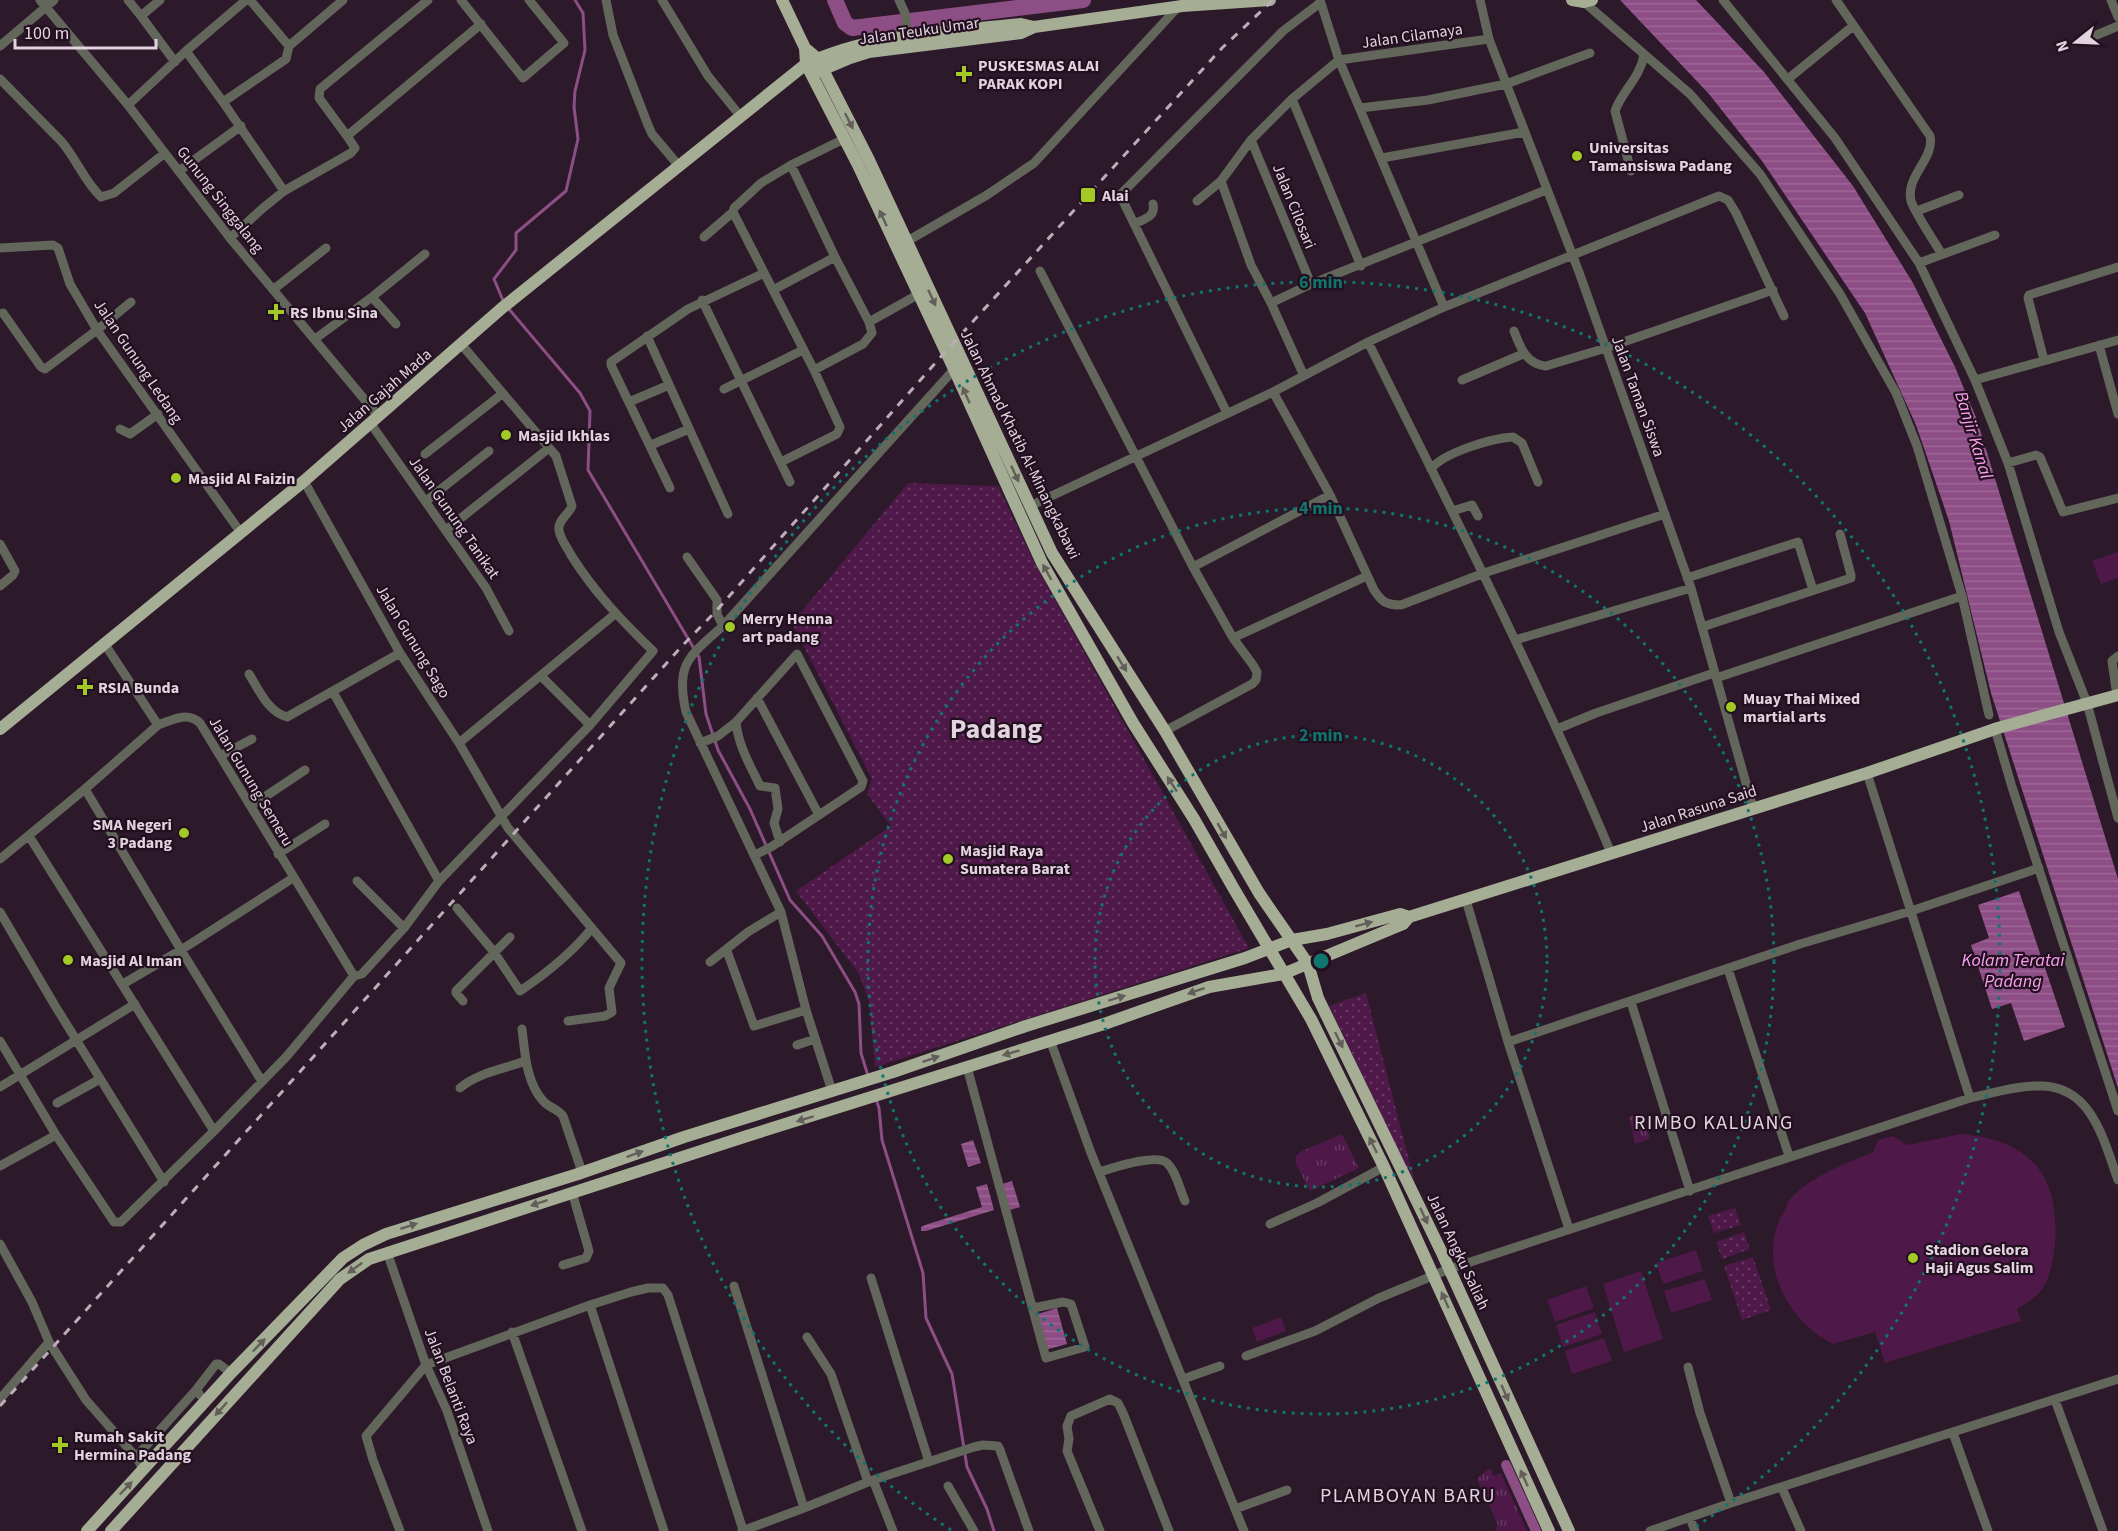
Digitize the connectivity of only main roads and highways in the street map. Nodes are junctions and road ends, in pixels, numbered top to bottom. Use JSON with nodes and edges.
{"nodes":[{"id":1,"x":782,"y":0,"type":"edge"},
{"id":2,"x":1270,"y":0,"type":"edge"},
{"id":3,"x":1202,"y":2,"type":"edge"},
{"id":4,"x":1180,"y":4,"type":"edge"},
{"id":5,"x":1034,"y":27,"type":"junction"},
{"id":6,"x":814,"y":66,"type":"junction"},
{"id":7,"x":863,"y":162,"type":"junction"},
{"id":8,"x":901,"y":244,"type":"junction"},
{"id":9,"x":958,"y":364,"type":"junction"},
{"id":10,"x":1090,"y":614,"type":"junction"},
{"id":11,"x":1076,"y":623,"type":"junction"},
{"id":12,"x":2117,"y":692,"type":"edge"},
{"id":13,"x":0,"y":729,"type":"edge"},
{"id":14,"x":1409,"y":917,"type":"junction"},
{"id":15,"x":1292,"y":940,"type":"junction"},
{"id":16,"x":1269,"y":948,"type":"junction"},
{"id":17,"x":1308,"y":964,"type":"junction"},
{"id":18,"x":1283,"y":974,"type":"junction"},
{"id":19,"x":612,"y":1162,"type":"junction"},
{"id":20,"x":618,"y":1178,"type":"junction"},
{"id":21,"x":87,"y":1531,"type":"edge"},
{"id":22,"x":111,"y":1531,"type":"edge"},
{"id":23,"x":1549,"y":1531,"type":"edge"},
{"id":24,"x":1569,"y":1531,"type":"edge"}],
"edges":[{"from":1,"to":6,"type":"main road"},
{"from":2,"to":3,"type":"main road","name":"Jalan Teuku Umar"},
{"from":3,"to":4,"type":"main road","name":"Jalan Teuku Umar"},
{"from":4,"to":5,"type":"main road","name":"Jalan Teuku Umar"},
{"from":5,"to":6,"type":"main road","name":"Jalan Teuku Umar"},
{"from":5,"to":6,"type":"main road","name":"Jalan Teuku Umar"},
{"from":6,"to":7,"type":"main road","name":"Jalan Ahmad Khatib Al-Minangkabawi","one_way":true},
{"from":6,"to":7,"type":"main road","name":"Jalan Ahmad Khatib Al-Minangkabawi"},
{"from":6,"to":13,"type":"main road","name":"Jalan Gajah Mada"},
{"from":7,"to":8,"type":"main road","name":"Jalan Ahmad Khatib Al-Minangkabawi"},
{"from":8,"to":9,"type":"main road","name":"Jalan Ahmad Khatib Al-Minangkabawi","one_way":true},
{"from":8,"to":9,"type":"main road","name":"Jalan Ahmad Khatib Al-Minangkabawi"},
{"from":9,"to":10,"type":"main road","name":"Jalan Ahmad Khatib Al-Minangkabawi","one_way":true},
{"from":11,"to":9,"type":"main road","name":"Jalan Ahmad Khatib Al-Minangkabawi","one_way":true},
{"from":10,"to":11,"type":"main road"},
{"from":10,"to":15,"type":"main road","name":"Jalan Ahmad Khatib Al-Minangkabawi","one_way":true},
{"from":16,"to":11,"type":"main road","name":"Jalan Ahmad Khatib Al-Minangkabawi","one_way":true},
{"from":12,"to":14,"type":"main road","name":"Jalan Rasuna Said"},
{"from":15,"to":14,"type":"main road","one_way":true},
{"from":14,"to":17,"type":"main road"},
{"from":15,"to":16,"type":"main road"},
{"from":15,"to":17,"type":"main road","name":"Jalan Ahmad Khatib Al-Minangkabawi"},
{"from":16,"to":18,"type":"main road","name":"Jalan Ahmad Khatib Al-Minangkabawi"},
{"from":19,"to":16,"type":"main road","one_way":true},
{"from":17,"to":18,"type":"main road"},
{"from":17,"to":24,"type":"main road","name":"Jalan Angku Saliah","one_way":true},
{"from":18,"to":20,"type":"main road","one_way":true},
{"from":23,"to":18,"type":"main road","name":"Jalan Angku Saliah","one_way":true},
{"from":19,"to":20,"type":"main road"},
{"from":21,"to":19,"type":"main road","one_way":true},
{"from":20,"to":22,"type":"main road","one_way":true}]}
